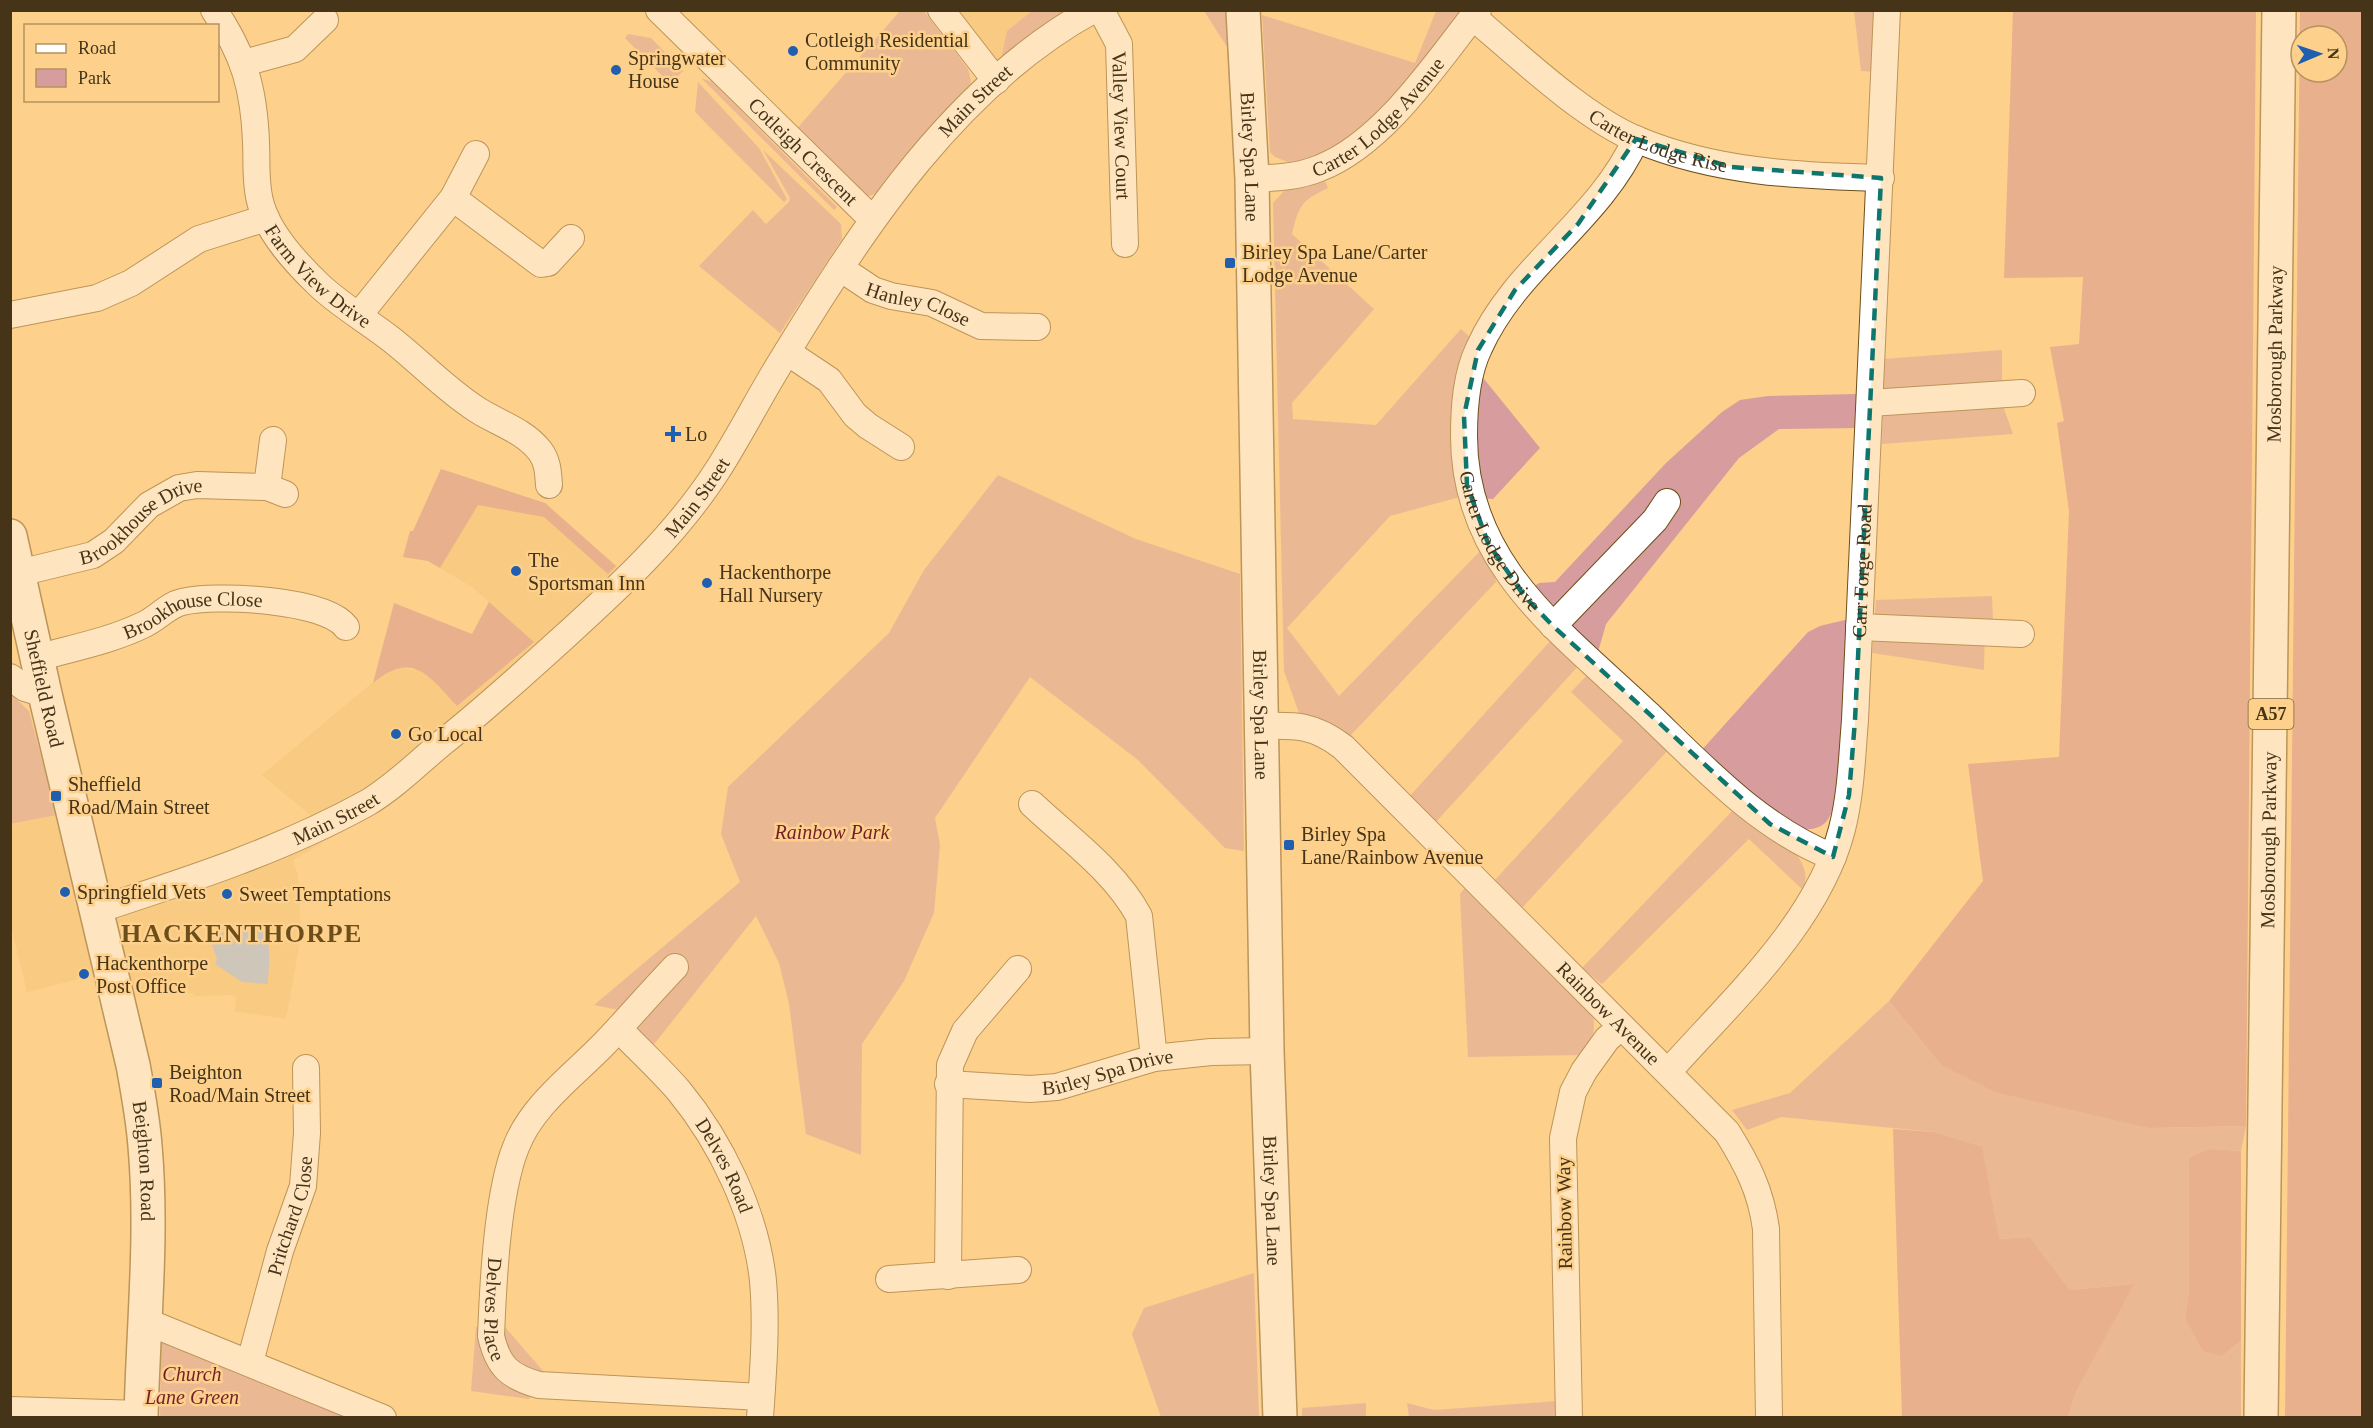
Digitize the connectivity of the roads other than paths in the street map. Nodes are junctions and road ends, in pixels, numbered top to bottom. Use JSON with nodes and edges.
{"nodes":[{"id":1,"x":214,"y":10,"type":"edge"},
{"id":2,"x":659,"y":10,"type":"edge"},
{"id":3,"x":941,"y":10,"type":"edge"},
{"id":4,"x":1093,"y":10,"type":"edge"},
{"id":5,"x":1101,"y":10,"type":"edge"},
{"id":6,"x":1243,"y":10,"type":"edge"},
{"id":7,"x":1887,"y":10,"type":"edge"},
{"id":8,"x":2279,"y":10,"type":"edge"},
{"id":9,"x":1476,"y":14,"type":"edge"},
{"id":10,"x":326,"y":20,"type":"dead end"},
{"id":11,"x":244,"y":63,"type":"junction"},
{"id":12,"x":996,"y":81,"type":"junction"},
{"id":13,"x":1636,"y":139,"type":"junction"},
{"id":14,"x":476,"y":154,"type":"dead end"},
{"id":15,"x":1881,"y":178,"type":"junction"},
{"id":16,"x":1252,"y":179,"type":"junction"},
{"id":17,"x":453,"y":198,"type":"junction"},
{"id":18,"x":266,"y":218,"type":"junction"},
{"id":19,"x":872,"y":219,"type":"junction"},
{"id":20,"x":571,"y":238,"type":"dead end"},
{"id":21,"x":1125,"y":244,"type":"dead end"},
{"id":22,"x":840,"y":268,"type":"junction"},
{"id":23,"x":10,"y":315,"type":"edge"},
{"id":24,"x":359,"y":315,"type":"junction"},
{"id":25,"x":1037,"y":327,"type":"dead end"},
{"id":26,"x":787,"y":351,"type":"junction"},
{"id":27,"x":2022,"y":393,"type":"dead end"},
{"id":28,"x":1870,"y":403,"type":"junction"},
{"id":29,"x":273,"y":441,"type":"dead end"},
{"id":30,"x":901,"y":447,"type":"dead end"},
{"id":31,"x":549,"y":485,"type":"dead end"},
{"id":32,"x":1667,"y":501,"type":"dead end"},
{"id":33,"x":10,"y":536,"type":"edge"},
{"id":34,"x":19,"y":573,"type":"junction"},
{"id":35,"x":20,"y":626,"type":"edge"},
{"id":36,"x":1553,"y":626,"type":"junction"},
{"id":37,"x":346,"y":627,"type":"dead end"},
{"id":38,"x":1859,"y":627,"type":"junction"},
{"id":39,"x":2021,"y":634,"type":"dead end"},
{"id":40,"x":37,"y":658,"type":"junction"},
{"id":41,"x":10,"y":676,"type":"edge"},
{"id":42,"x":45,"y":694,"type":"junction"},
{"id":43,"x":1262,"y":726,"type":"junction"},
{"id":44,"x":1032,"y":804,"type":"dead end"},
{"id":45,"x":1833,"y":857,"type":"junction"},
{"id":46,"x":97,"y":910,"type":"junction"},
{"id":47,"x":675,"y":967,"type":"dead end"},
{"id":48,"x":1018,"y":969,"type":"dead end"},
{"id":49,"x":1621,"y":1027,"type":"junction"},
{"id":50,"x":619,"y":1029,"type":"junction"},
{"id":51,"x":1267,"y":1051,"type":"junction"},
{"id":52,"x":1154,"y":1058,"type":"junction"},
{"id":53,"x":306,"y":1068,"type":"dead end"},
{"id":54,"x":1668,"y":1072,"type":"junction"},
{"id":55,"x":948,"y":1084,"type":"junction"},
{"id":56,"x":1018,"y":1270,"type":"dead end"},
{"id":57,"x":948,"y":1276,"type":"junction"},
{"id":58,"x":889,"y":1279,"type":"dead end"},
{"id":59,"x":145,"y":1321,"type":"junction"},
{"id":60,"x":250,"y":1362,"type":"junction"},
{"id":61,"x":760,"y":1407,"type":"edge"},
{"id":62,"x":10,"y":1410,"type":"edge"},
{"id":63,"x":141,"y":1416,"type":"edge"},
{"id":64,"x":383,"y":1418,"type":"edge"},
{"id":65,"x":1280,"y":1418,"type":"edge"},
{"id":66,"x":1569,"y":1418,"type":"edge"},
{"id":67,"x":1769,"y":1418,"type":"edge"},
{"id":68,"x":2261,"y":1418,"type":"edge"}],
"edges":[{"from":1,"to":11,"type":"street"},
{"from":2,"to":19,"type":"street","name":"Cotleigh Crescent"},
{"from":3,"to":12,"type":"street"},
{"from":4,"to":12,"type":"street","name":"Main Street"},
{"from":5,"to":21,"type":"street","name":"Valley View Court"},
{"from":6,"to":16,"type":"main road","name":"Birley Spa Lane"},
{"from":7,"to":15,"type":"street","name":"Carr Forge Road"},
{"from":8,"to":68,"type":"main road","name":"Mosborough Parkway","number":"A57"},
{"from":9,"to":13,"type":"street","name":"Carter Lodge Rise"},
{"from":9,"to":16,"type":"street","name":"Carter Lodge Avenue"},
{"from":10,"to":11,"type":"street"},
{"from":11,"to":18,"type":"street"},
{"from":12,"to":19,"type":"street","name":"Main Street"},
{"from":13,"to":15,"type":"street","name":"Carter Lodge Rise"},
{"from":13,"to":36,"type":"street","name":"Carter Lodge Drive"},
{"from":14,"to":17,"type":"street"},
{"from":15,"to":28,"type":"street","name":"Carr Forge Road"},
{"from":16,"to":43,"type":"main road","name":"Birley Spa Lane"},
{"from":17,"to":20,"type":"street"},
{"from":17,"to":24,"type":"street"},
{"from":18,"to":23,"type":"street","name":"Farm View Drive"},
{"from":18,"to":24,"type":"street","name":"Farm View Drive"},
{"from":19,"to":22,"type":"street","name":"Main Street"},
{"from":22,"to":25,"type":"street","name":"Hanley Close"},
{"from":22,"to":26,"type":"street","name":"Main Street"},
{"from":24,"to":31,"type":"street","name":"Farm View Drive"},
{"from":26,"to":30,"type":"street"},
{"from":26,"to":46,"type":"street","name":"Main Street"},
{"from":27,"to":28,"type":"street"},
{"from":28,"to":38,"type":"street","name":"Carr Forge Road"},
{"from":29,"to":34,"type":"street","name":"Brookhouse Drive"},
{"from":32,"to":36,"type":"street"},
{"from":33,"to":34,"type":"main road","name":"Sheffield Road"},
{"from":34,"to":35,"type":"main road","name":"Sheffield Road"},
{"from":35,"to":40,"type":"main road","name":"Sheffield Road"},
{"from":36,"to":45,"type":"street","name":"Carter Lodge Drive"},
{"from":37,"to":40,"type":"street","name":"Brookhouse Close"},
{"from":38,"to":39,"type":"street"},
{"from":38,"to":45,"type":"street","name":"Carr Forge Road"},
{"from":40,"to":42,"type":"main road","name":"Sheffield Road"},
{"from":41,"to":42,"type":"street"},
{"from":42,"to":46,"type":"main road","name":"Sheffield Road"},
{"from":43,"to":49,"type":"street","name":"Rainbow Avenue"},
{"from":43,"to":51,"type":"main road","name":"Birley Spa Lane"},
{"from":44,"to":52,"type":"street"},
{"from":45,"to":54,"type":"street","name":"Carr Forge Road"},
{"from":46,"to":59,"type":"main road","name":"Beighton Road"},
{"from":47,"to":50,"type":"street"},
{"from":48,"to":55,"type":"street"},
{"from":49,"to":54,"type":"street","name":"Rainbow Avenue"},
{"from":49,"to":66,"type":"street","name":"Rainbow Way"},
{"from":50,"to":61,"type":"street","name":"Delves Road"},
{"from":50,"to":61,"type":"street","name":"Delves Place"},
{"from":51,"to":52,"type":"street","name":"Birley Spa Drive"},
{"from":51,"to":65,"type":"main road","name":"Birley Spa Lane"},
{"from":52,"to":55,"type":"street","name":"Birley Spa Drive"},
{"from":53,"to":60,"type":"street","name":"Pritchard Close"},
{"from":54,"to":67,"type":"street","name":"Rainbow Avenue"},
{"from":55,"to":57,"type":"street"},
{"from":56,"to":57,"type":"street"},
{"from":57,"to":58,"type":"street"},
{"from":59,"to":60,"type":"street"},
{"from":59,"to":63,"type":"main road","name":"Beighton Road"},
{"from":60,"to":64,"type":"street"},
{"from":62,"to":63,"type":"street"}]}
